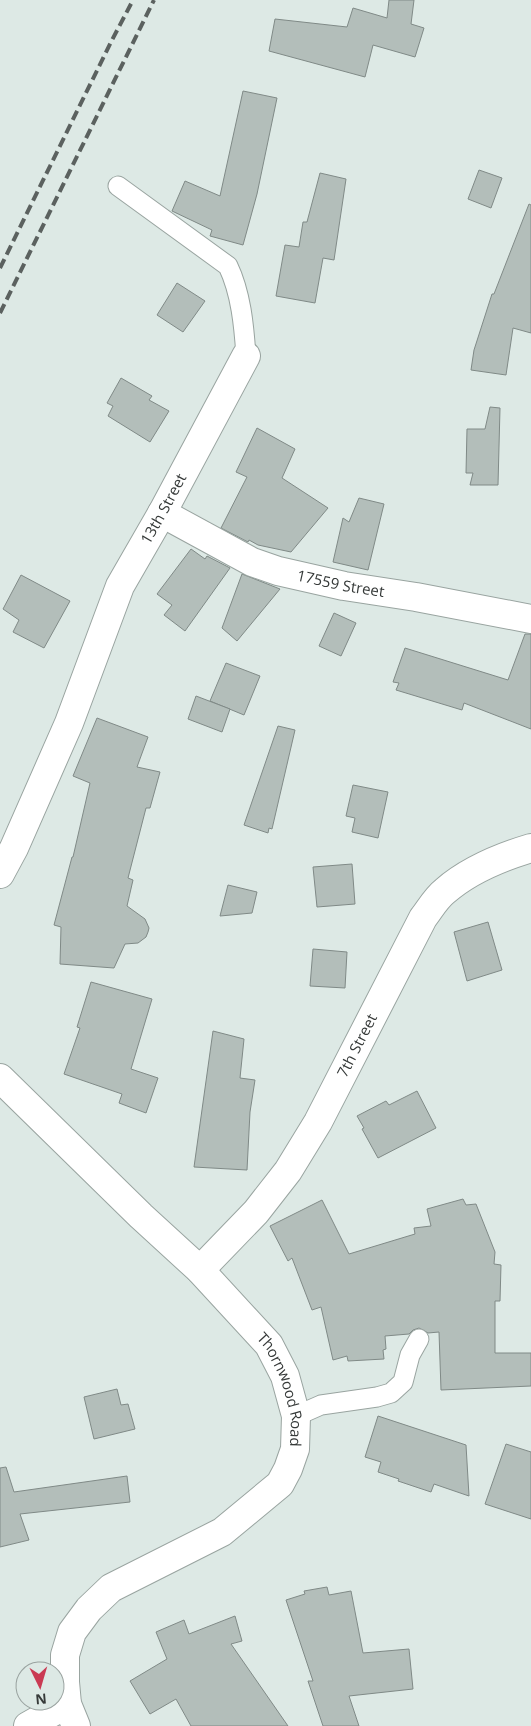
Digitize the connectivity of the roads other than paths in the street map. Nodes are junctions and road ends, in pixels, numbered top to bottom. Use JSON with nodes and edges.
{"nodes":[{"id":1,"x":118,"y":186,"type":"dead end"},
{"id":2,"x":246,"y":356,"type":"joint"},
{"id":3,"x":162,"y":513,"type":"junction"},
{"id":4,"x":531,"y":619,"type":"edge"},
{"id":5,"x":531,"y":848,"type":"edge"},
{"id":6,"x":0,"y":874,"type":"edge"},
{"id":7,"x":0,"y":1078,"type":"edge"},
{"id":8,"x":200,"y":1270,"type":"junction"},
{"id":9,"x":419,"y":1339,"type":"dead end"},
{"id":10,"x":296,"y":1416,"type":"junction"},
{"id":11,"x":71,"y":1715,"type":"edge"},
{"id":12,"x":28,"y":1726,"type":"edge"}],
"edges":[{"from":1,"to":2,"type":"lane","name":"13th Street"},
{"from":2,"to":3,"type":"street","name":"13th Street"},
{"from":3,"to":4,"type":"street","name":"17559 Street"},
{"from":3,"to":6,"type":"street","name":"13th Street"},
{"from":5,"to":8,"type":"street","name":"7th Street"},
{"from":7,"to":8,"type":"street","name":"Thornwood Road"},
{"from":8,"to":10,"type":"street","name":"Thornwood Road"},
{"from":9,"to":10,"type":"lane"},
{"from":10,"to":11,"type":"street","name":"Thornwood Road"},
{"from":11,"to":12,"type":"street"}]}
